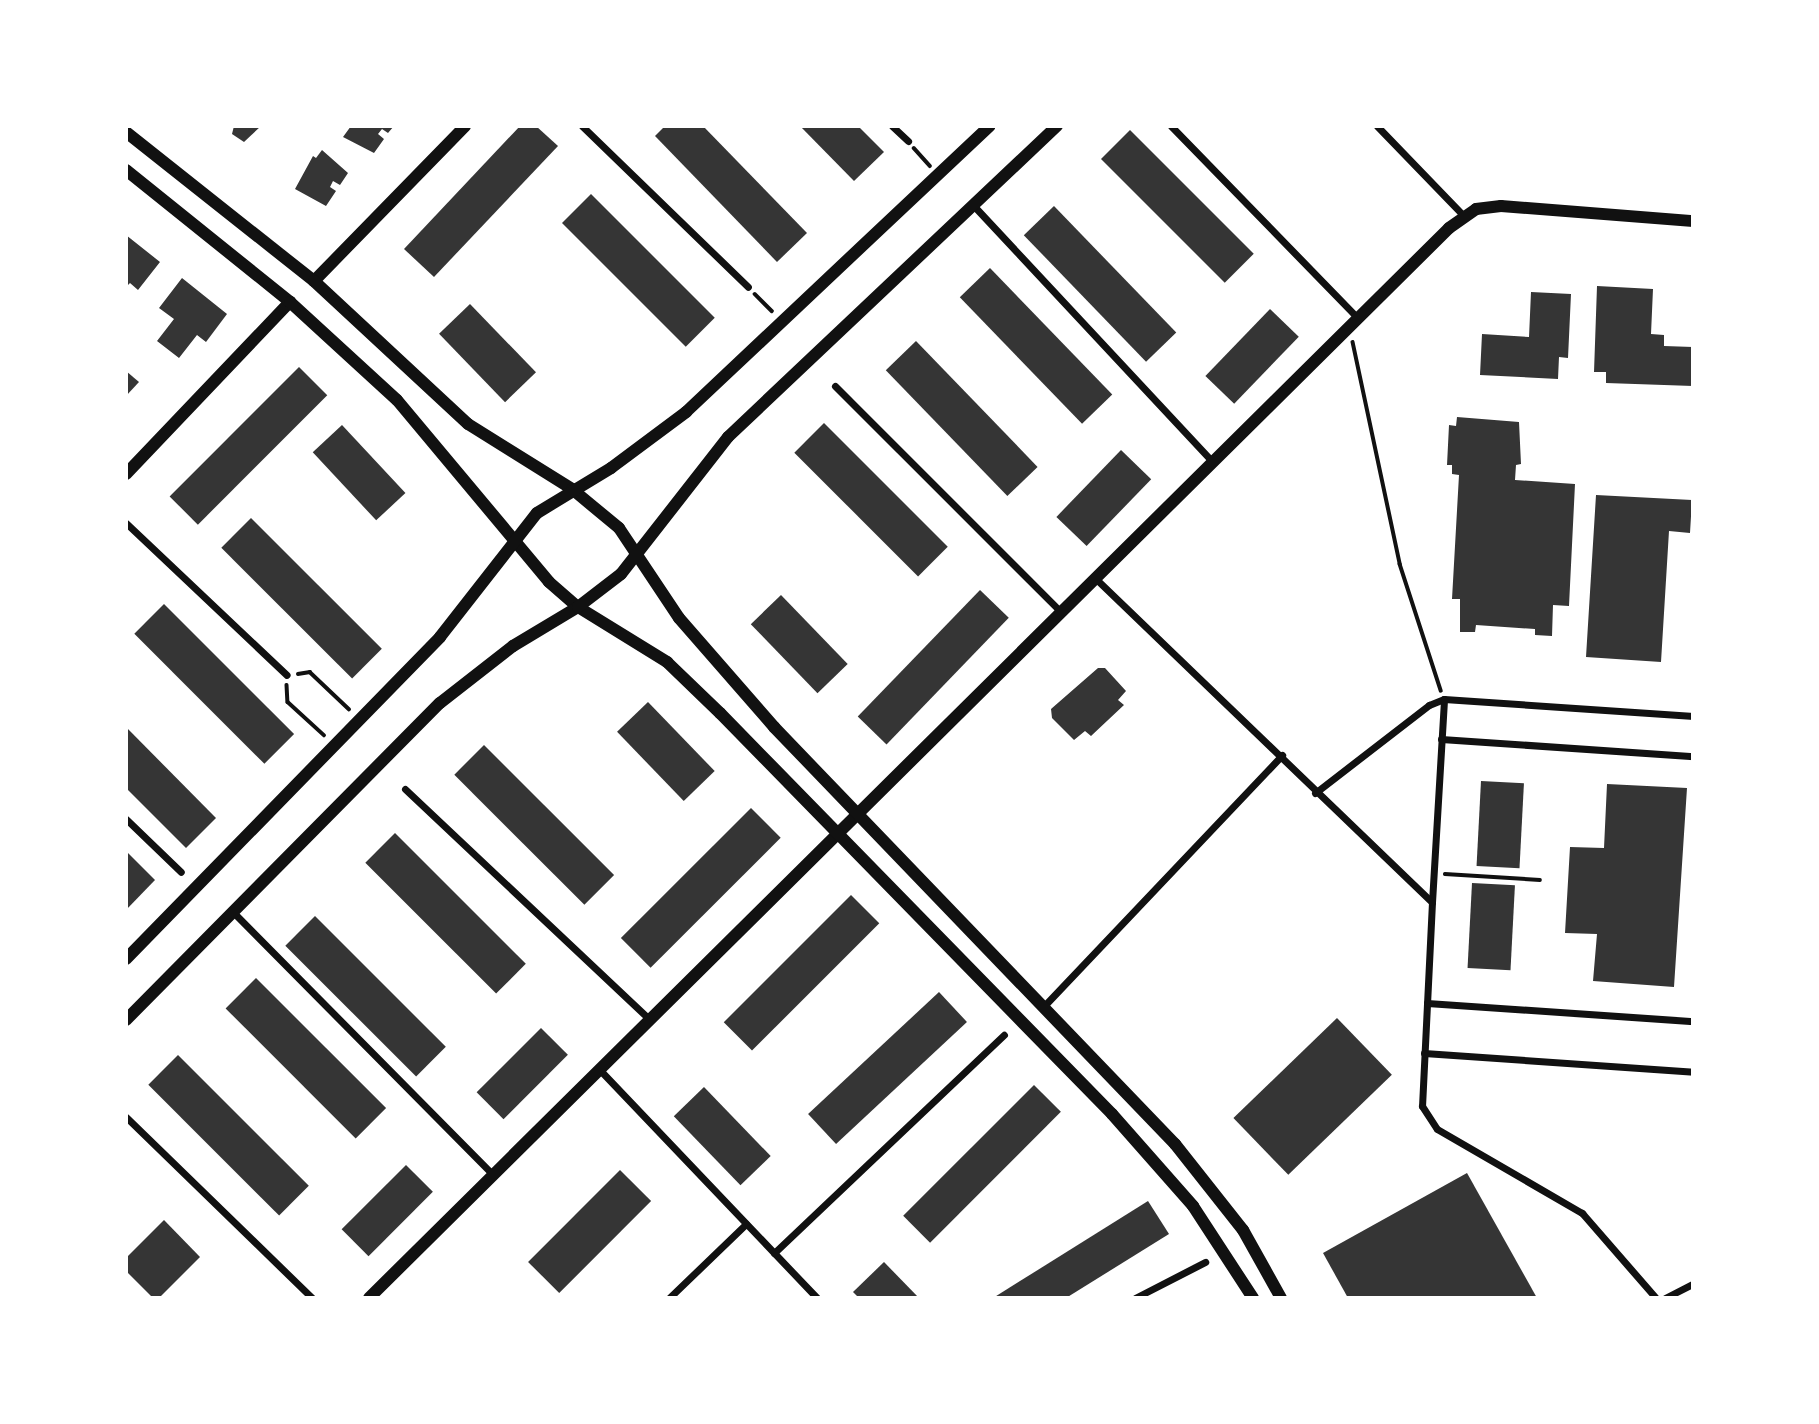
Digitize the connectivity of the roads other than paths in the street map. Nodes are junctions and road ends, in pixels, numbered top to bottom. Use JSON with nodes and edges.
{"nodes":[{"id":1,"x":465,"y":126,"type":"edge"},
{"id":2,"x":582,"y":126,"type":"edge"},
{"id":3,"x":892,"y":126,"type":"edge"},
{"id":4,"x":989,"y":126,"type":"edge"},
{"id":5,"x":1057,"y":126,"type":"edge"},
{"id":6,"x":1171,"y":126,"type":"edge"},
{"id":7,"x":1377,"y":126,"type":"edge"},
{"id":8,"x":126,"y":132,"type":"edge"},
{"id":9,"x":908,"y":141,"type":"road end"},
{"id":10,"x":126,"y":170,"type":"edge"},
{"id":11,"x":972,"y":204,"type":"junction"},
{"id":12,"x":1465,"y":217,"type":"junction"},
{"id":13,"x":1693,"y":221,"type":"edge"},
{"id":14,"x":314,"y":281,"type":"junction"},
{"id":15,"x":748,"y":287,"type":"road end"},
{"id":16,"x":290,"y":302,"type":"junction"},
{"id":17,"x":1354,"y":321,"type":"junction"},
{"id":18,"x":835,"y":386,"type":"dead end"},
{"id":19,"x":1212,"y":461,"type":"junction"},
{"id":20,"x":126,"y":474,"type":"edge"},
{"id":21,"x":572,"y":489,"type":"junction"},
{"id":22,"x":126,"y":523,"type":"edge"},
{"id":23,"x":514,"y":544,"type":"junction"},
{"id":24,"x":637,"y":554,"type":"junction"},
{"id":25,"x":1094,"y":578,"type":"junction"},
{"id":26,"x":578,"y":607,"type":"junction"},
{"id":27,"x":1060,"y":611,"type":"junction"},
{"id":28,"x":287,"y":675,"type":"road end"},
{"id":29,"x":1444,"y":699,"type":"junction"},
{"id":30,"x":1693,"y":716,"type":"edge"},
{"id":31,"x":1441,"y":739,"type":"junction"},
{"id":32,"x":1282,"y":755,"type":"junction"},
{"id":33,"x":1693,"y":756,"type":"edge"},
{"id":34,"x":405,"y":789,"type":"dead end"},
{"id":35,"x":1315,"y":793,"type":"junction"},
{"id":36,"x":856,"y":811,"type":"junction"},
{"id":37,"x":126,"y":819,"type":"edge"},
{"id":38,"x":834,"y":832,"type":"junction"},
{"id":39,"x":181,"y":872,"type":"dead end"},
{"id":40,"x":1432,"y":902,"type":"junction"},
{"id":41,"x":234,"y":913,"type":"junction"},
{"id":42,"x":126,"y":959,"type":"edge"},
{"id":43,"x":1427,"y":1003,"type":"junction"},
{"id":44,"x":1044,"y":1006,"type":"junction"},
{"id":45,"x":648,"y":1018,"type":"junction"},
{"id":46,"x":126,"y":1020,"type":"edge"},
{"id":47,"x":1693,"y":1021,"type":"edge"},
{"id":48,"x":1004,"y":1035,"type":"dead end"},
{"id":49,"x":1424,"y":1052,"type":"junction"},
{"id":50,"x":598,"y":1068,"type":"junction"},
{"id":51,"x":1693,"y":1072,"type":"edge"},
{"id":52,"x":126,"y":1117,"type":"edge"},
{"id":53,"x":492,"y":1174,"type":"junction"},
{"id":54,"x":746,"y":1224,"type":"junction"},
{"id":55,"x":774,"y":1253,"type":"junction"},
{"id":56,"x":1205,"y":1262,"type":"dead end"},
{"id":57,"x":1693,"y":1284,"type":"edge"},
{"id":58,"x":312,"y":1298,"type":"edge"},
{"id":59,"x":369,"y":1298,"type":"edge"},
{"id":60,"x":669,"y":1298,"type":"edge"},
{"id":61,"x":817,"y":1298,"type":"edge"},
{"id":62,"x":1135,"y":1298,"type":"edge"},
{"id":63,"x":1253,"y":1298,"type":"edge"},
{"id":64,"x":1282,"y":1298,"type":"edge"},
{"id":65,"x":1656,"y":1298,"type":"edge"},
{"id":66,"x":1665,"y":1298,"type":"edge"}],
"edges":[{"from":1,"to":14,"type":"main road"},
{"from":2,"to":15,"type":"street"},
{"from":3,"to":9,"type":"street"},
{"from":4,"to":21,"type":"main road"},
{"from":5,"to":11,"type":"main road"},
{"from":6,"to":17,"type":"street"},
{"from":7,"to":12,"type":"street"},
{"from":8,"to":14,"type":"main road"},
{"from":10,"to":16,"type":"main road"},
{"from":11,"to":19,"type":"street"},
{"from":11,"to":24,"type":"main road"},
{"from":12,"to":13,"type":"main road"},
{"from":12,"to":17,"type":"main road"},
{"from":14,"to":21,"type":"main road"},
{"from":16,"to":20,"type":"main road"},
{"from":16,"to":23,"type":"main road"},
{"from":17,"to":19,"type":"main road"},
{"from":18,"to":27,"type":"street"},
{"from":19,"to":25,"type":"main road"},
{"from":21,"to":23,"type":"main road"},
{"from":21,"to":24,"type":"main road"},
{"from":22,"to":28,"type":"street"},
{"from":23,"to":26,"type":"main road"},
{"from":23,"to":42,"type":"main road"},
{"from":24,"to":26,"type":"main road"},
{"from":24,"to":36,"type":"main road"},
{"from":25,"to":27,"type":"main road"},
{"from":25,"to":32,"type":"street"},
{"from":26,"to":38,"type":"main road"},
{"from":26,"to":41,"type":"main road"},
{"from":27,"to":36,"type":"main road"},
{"from":29,"to":30,"type":"street"},
{"from":29,"to":31,"type":"street"},
{"from":29,"to":35,"type":"street"},
{"from":31,"to":33,"type":"street"},
{"from":31,"to":40,"type":"street"},
{"from":32,"to":35,"type":"street"},
{"from":32,"to":44,"type":"street"},
{"from":34,"to":45,"type":"street"},
{"from":35,"to":40,"type":"street"},
{"from":36,"to":38,"type":"main road"},
{"from":36,"to":44,"type":"main road"},
{"from":37,"to":39,"type":"street"},
{"from":38,"to":45,"type":"main road"},
{"from":38,"to":63,"type":"main road"},
{"from":40,"to":43,"type":"street"},
{"from":41,"to":46,"type":"main road"},
{"from":41,"to":53,"type":"street"},
{"from":43,"to":47,"type":"street"},
{"from":43,"to":49,"type":"street"},
{"from":44,"to":64,"type":"main road"},
{"from":45,"to":50,"type":"main road"},
{"from":48,"to":55,"type":"street"},
{"from":49,"to":51,"type":"street"},
{"from":49,"to":65,"type":"street"},
{"from":50,"to":53,"type":"main road"},
{"from":50,"to":54,"type":"street"},
{"from":52,"to":58,"type":"street"},
{"from":53,"to":59,"type":"main road"},
{"from":54,"to":55,"type":"street"},
{"from":54,"to":60,"type":"street"},
{"from":55,"to":61,"type":"street"},
{"from":56,"to":62,"type":"street"},
{"from":57,"to":66,"type":"street"}]}
